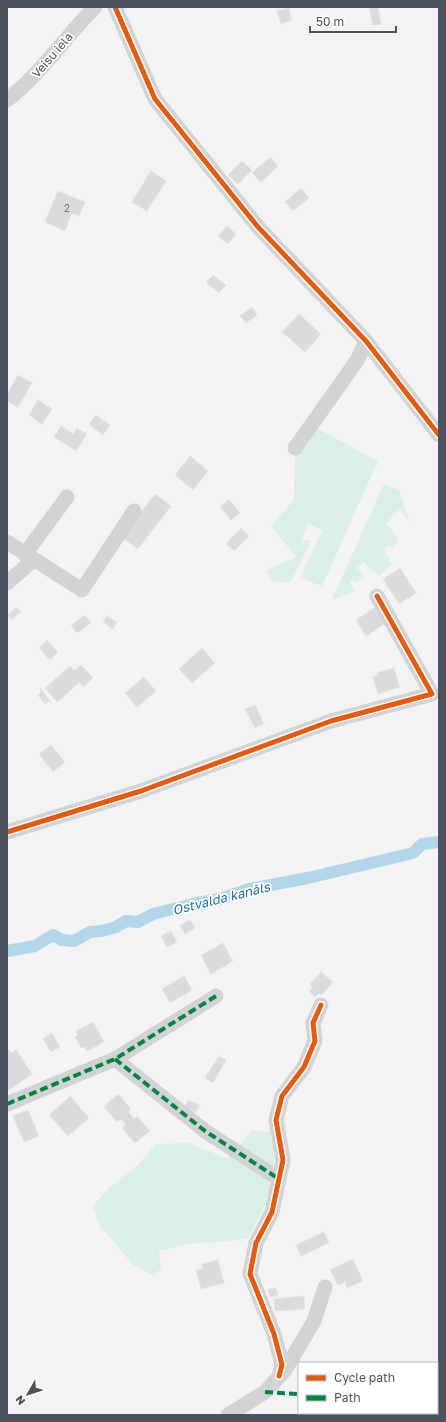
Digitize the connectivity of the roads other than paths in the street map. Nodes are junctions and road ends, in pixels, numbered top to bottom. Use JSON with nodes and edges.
{"nodes":[{"id":1,"x":95,"y":7,"type":"edge"},
{"id":2,"x":115,"y":7,"type":"edge"},
{"id":3,"x":7,"y":100,"type":"edge"},
{"id":4,"x":366,"y":341,"type":"junction"},
{"id":5,"x":439,"y":435,"type":"edge"},
{"id":6,"x":295,"y":448,"type":"dead end"},
{"id":7,"x":67,"y":497,"type":"dead end"},
{"id":8,"x":134,"y":511,"type":"dead end"},
{"id":9,"x":7,"y":542,"type":"edge"},
{"id":10,"x":28,"y":558,"type":"junction"},
{"id":11,"x":7,"y":583,"type":"edge"},
{"id":12,"x":73,"y":596,"type":"dead end"},
{"id":13,"x":377,"y":596,"type":"dead end"},
{"id":14,"x":7,"y":832,"type":"edge"},
{"id":15,"x":216,"y":996,"type":"dead end"},
{"id":16,"x":321,"y":1005,"type":"dead end"},
{"id":17,"x":115,"y":1059,"type":"junction"},
{"id":18,"x":7,"y":1104,"type":"edge"},
{"id":19,"x":279,"y":1179,"type":"junction"},
{"id":20,"x":325,"y":1287,"type":"dead end"},
{"id":21,"x":279,"y":1376,"type":"junction"},
{"id":22,"x":228,"y":1415,"type":"edge"}],
"edges":[{"from":1,"to":3,"type":"street","name":"Veisu iela"},
{"from":2,"to":4,"type":"street"},
{"from":4,"to":5,"type":"street"},
{"from":4,"to":6,"type":"street"},
{"from":7,"to":10,"type":"street"},
{"from":8,"to":10,"type":"street"},
{"from":9,"to":10,"type":"street"},
{"from":10,"to":11,"type":"street"},
{"from":10,"to":12,"type":"street"},
{"from":13,"to":14,"type":"street"},
{"from":15,"to":17,"type":"street"},
{"from":16,"to":19,"type":"street"},
{"from":17,"to":18,"type":"street"},
{"from":17,"to":19,"type":"street"},
{"from":19,"to":21,"type":"street"},
{"from":20,"to":21,"type":"street"},
{"from":21,"to":22,"type":"street"}]}
